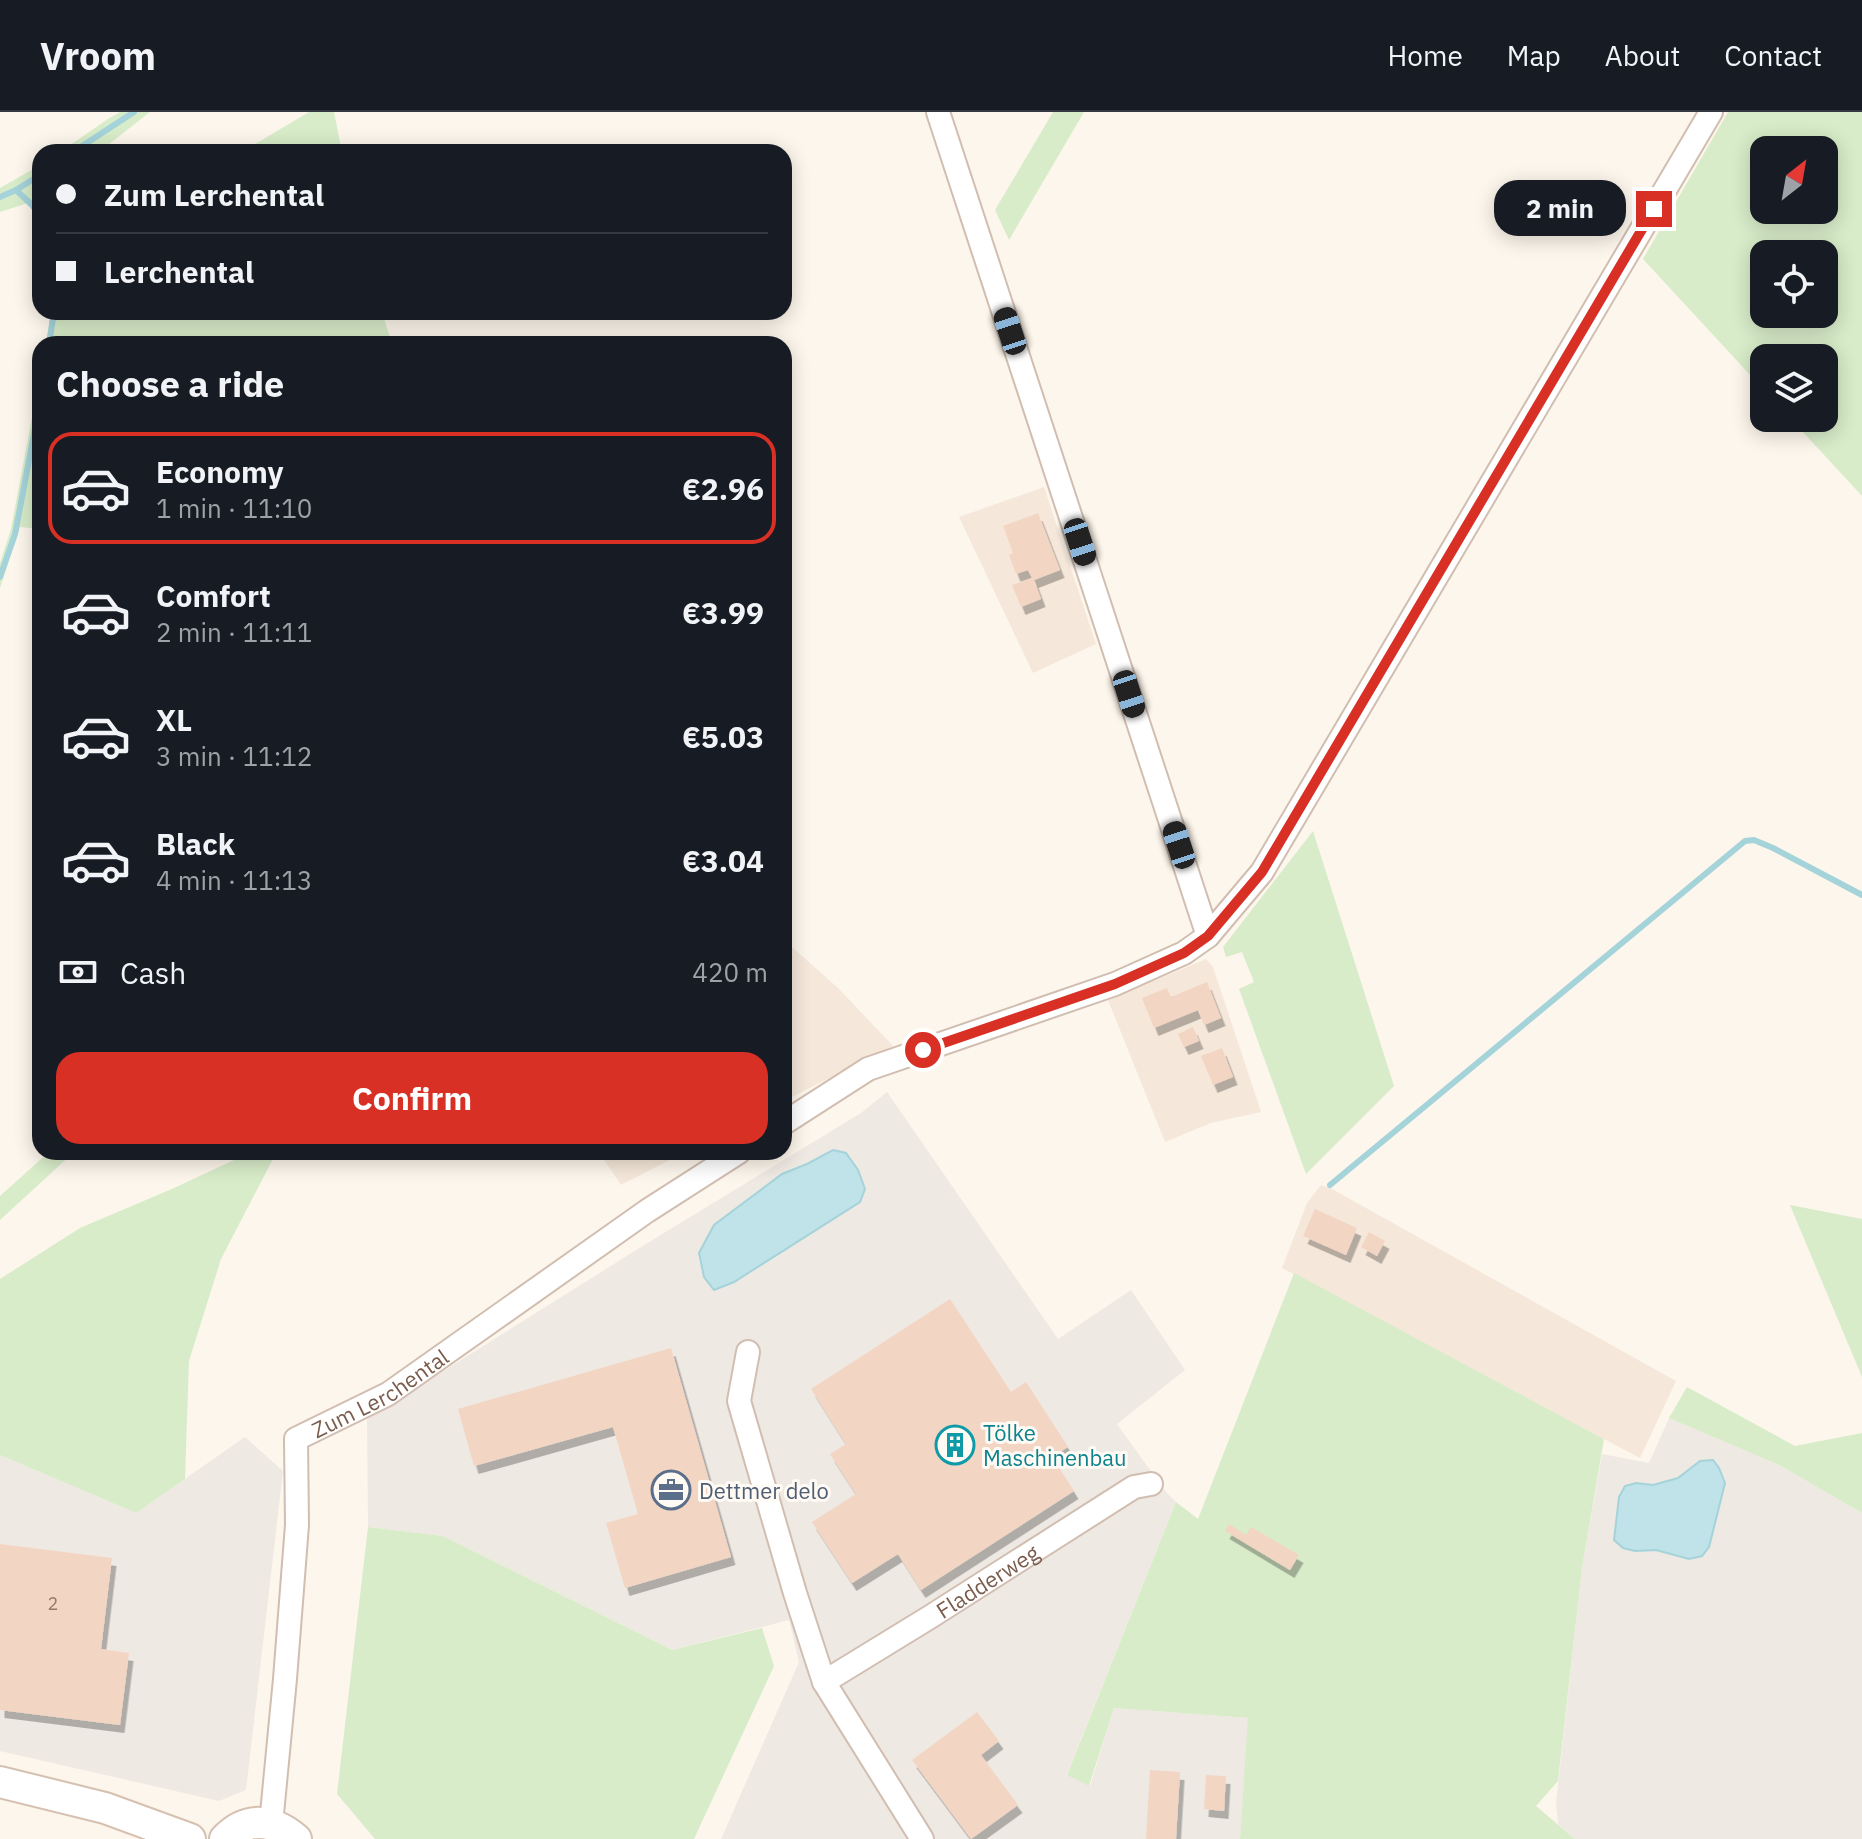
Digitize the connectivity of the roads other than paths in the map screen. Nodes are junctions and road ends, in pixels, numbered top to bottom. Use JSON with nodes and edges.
{"nodes":[{"id":1,"x":938,"y":112,"type":"edge"},
{"id":2,"x":1711,"y":112,"type":"edge"},
{"id":3,"x":1208,"y":936,"type":"junction"},
{"id":4,"x":792,"y":1118,"type":"edge"},
{"id":5,"x":727,"y":1160,"type":"edge"},
{"id":6,"x":748,"y":1352,"type":"dead end"},
{"id":7,"x":1151,"y":1484,"type":"dead end"},
{"id":8,"x":824,"y":1682,"type":"junction"},
{"id":9,"x":0,"y":1782,"type":"edge"},
{"id":10,"x":283,"y":1831,"type":"edge"},
{"id":11,"x":190,"y":1839,"type":"edge"},
{"id":12,"x":225,"y":1839,"type":"edge"},
{"id":13,"x":922,"y":1839,"type":"edge"}],
"edges":[{"from":1,"to":3,"type":"street"},
{"from":2,"to":3,"type":"street"},
{"from":3,"to":4,"type":"street"},
{"from":5,"to":10,"type":"street","name":"Zum Lerchental"},
{"from":6,"to":8,"type":"street"},
{"from":7,"to":8,"type":"street","name":"Fladderweg"},
{"from":8,"to":13,"type":"street"},
{"from":9,"to":11,"type":"main road"},
{"from":10,"to":12,"type":"main road"}]}
